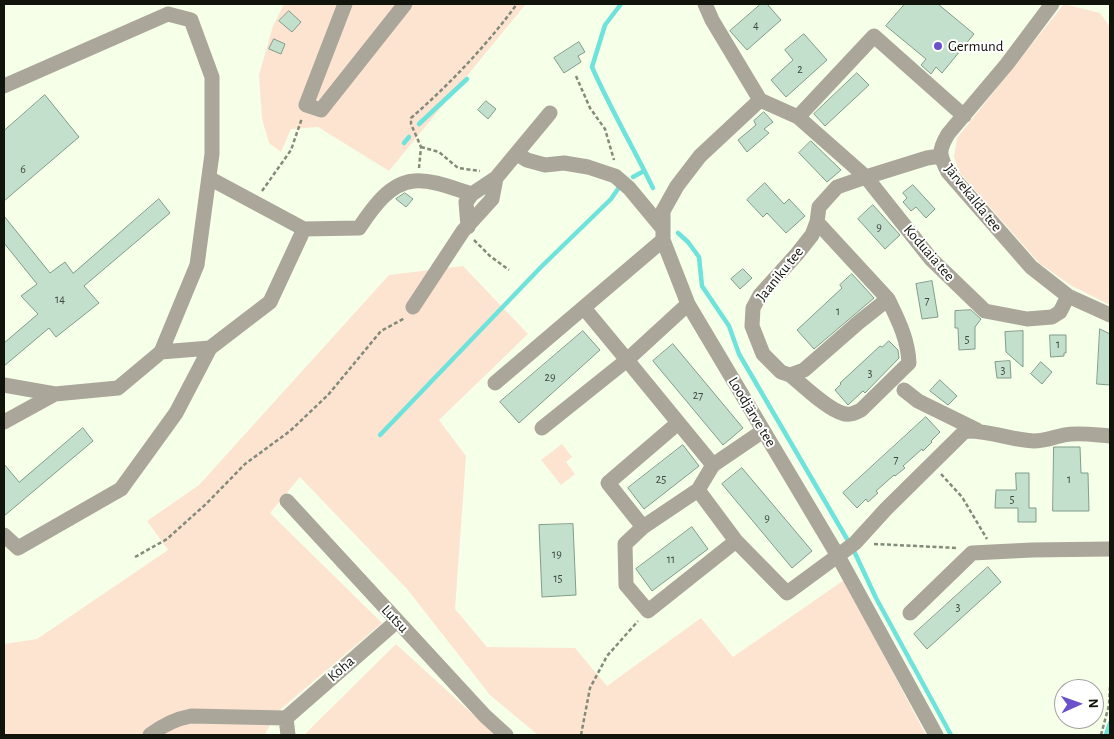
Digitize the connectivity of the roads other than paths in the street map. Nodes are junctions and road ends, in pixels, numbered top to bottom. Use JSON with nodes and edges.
{"nodes":[{"id":1,"x":345,"y":4,"type":"edge"},
{"id":2,"x":405,"y":4,"type":"edge"},
{"id":3,"x":705,"y":4,"type":"edge"},
{"id":4,"x":1052,"y":4,"type":"edge"},
{"id":5,"x":4,"y":86,"type":"edge"},
{"id":6,"x":760,"y":100,"type":"junction"},
{"id":7,"x":550,"y":113,"type":"dead end"},
{"id":8,"x":964,"y":116,"type":"junction"},
{"id":9,"x":798,"y":117,"type":"junction"},
{"id":10,"x":517,"y":154,"type":"junction"},
{"id":11,"x":940,"y":156,"type":"junction"},
{"id":12,"x":498,"y":176,"type":"junction"},
{"id":13,"x":866,"y":177,"type":"junction"},
{"id":14,"x":209,"y":178,"type":"junction"},
{"id":15,"x":472,"y":194,"type":"junction"},
{"id":16,"x":817,"y":222,"type":"junction"},
{"id":17,"x":470,"y":224,"type":"junction"},
{"id":18,"x":304,"y":228,"type":"junction"},
{"id":19,"x":663,"y":235,"type":"junction"},
{"id":20,"x":1068,"y":296,"type":"junction"},
{"id":21,"x":888,"y":299,"type":"junction"},
{"id":22,"x":688,"y":304,"type":"junction"},
{"id":23,"x":413,"y":307,"type":"road end"},
{"id":24,"x":584,"y":308,"type":"junction"},
{"id":25,"x":1110,"y":316,"type":"edge"},
{"id":26,"x":210,"y":348,"type":"junction"},
{"id":27,"x":161,"y":352,"type":"junction"},
{"id":28,"x":627,"y":360,"type":"junction"},
{"id":29,"x":790,"y":375,"type":"junction"},
{"id":30,"x":495,"y":383,"type":"dead end"},
{"id":31,"x":4,"y":385,"type":"edge"},
{"id":32,"x":904,"y":390,"type":"dead end"},
{"id":33,"x":55,"y":394,"type":"junction"},
{"id":34,"x":4,"y":422,"type":"edge"},
{"id":35,"x":678,"y":423,"type":"junction"},
{"id":36,"x":542,"y":428,"type":"dead end"},
{"id":37,"x":977,"y":430,"type":"junction"},
{"id":38,"x":763,"y":431,"type":"junction"},
{"id":39,"x":1110,"y":436,"type":"edge"},
{"id":40,"x":713,"y":466,"type":"junction"},
{"id":41,"x":698,"y":490,"type":"junction"},
{"id":42,"x":287,"y":501,"type":"dead end"},
{"id":43,"x":643,"y":527,"type":"junction"},
{"id":44,"x":4,"y":535,"type":"edge"},
{"id":45,"x":736,"y":540,"type":"junction"},
{"id":46,"x":1110,"y":549,"type":"edge"},
{"id":47,"x":846,"y":550,"type":"junction"},
{"id":48,"x":910,"y":613,"type":"dead end"},
{"id":49,"x":397,"y":621,"type":"junction"},
{"id":50,"x":286,"y":718,"type":"junction"},
{"id":51,"x":150,"y":735,"type":"edge"},
{"id":52,"x":288,"y":735,"type":"edge"},
{"id":53,"x":506,"y":735,"type":"edge"},
{"id":54,"x":936,"y":735,"type":"edge"}],
"edges":[{"from":1,"to":2,"type":"street"},
{"from":3,"to":6,"type":"street"},
{"from":4,"to":8,"type":"street","name":"Järvekalda tee"},
{"from":5,"to":14,"type":"street"},
{"from":6,"to":9,"type":"street"},
{"from":6,"to":19,"type":"street","name":"Loodjärve tee"},
{"from":7,"to":10,"type":"street"},
{"from":8,"to":9,"type":"street"},
{"from":8,"to":11,"type":"street","name":"Järvekalda tee"},
{"from":9,"to":13,"type":"street"},
{"from":10,"to":12,"type":"street"},
{"from":10,"to":19,"type":"street"},
{"from":11,"to":13,"type":"street"},
{"from":11,"to":20,"type":"street","name":"Järvekalda tee"},
{"from":12,"to":15,"type":"street"},
{"from":12,"to":17,"type":"street"},
{"from":13,"to":16,"type":"street","name":"Jaaniku tee"},
{"from":13,"to":20,"type":"street","name":"Koduaia tee"},
{"from":14,"to":18,"type":"street"},
{"from":14,"to":27,"type":"street"},
{"from":15,"to":17,"type":"street"},
{"from":15,"to":18,"type":"street"},
{"from":16,"to":21,"type":"street","name":"Jaaniku tee"},
{"from":16,"to":29,"type":"street","name":"Jaaniku tee"},
{"from":17,"to":23,"type":"street"},
{"from":18,"to":26,"type":"street"},
{"from":19,"to":22,"type":"street","name":"Loodjärve tee"},
{"from":19,"to":24,"type":"street"},
{"from":20,"to":25,"type":"street","name":"Järvekalda tee"},
{"from":21,"to":29,"type":"street"},
{"from":21,"to":29,"type":"street","name":"Jaaniku tee"},
{"from":22,"to":28,"type":"street"},
{"from":22,"to":38,"type":"street","name":"Loodjärve tee"},
{"from":24,"to":28,"type":"street"},
{"from":24,"to":30,"type":"street"},
{"from":26,"to":27,"type":"street"},
{"from":26,"to":44,"type":"street"},
{"from":27,"to":33,"type":"street"},
{"from":28,"to":35,"type":"street"},
{"from":28,"to":36,"type":"street"},
{"from":31,"to":33,"type":"street"},
{"from":32,"to":37,"type":"street"},
{"from":33,"to":34,"type":"street"},
{"from":35,"to":40,"type":"street"},
{"from":35,"to":43,"type":"street"},
{"from":37,"to":39,"type":"street"},
{"from":37,"to":47,"type":"street"},
{"from":38,"to":40,"type":"street"},
{"from":38,"to":47,"type":"street","name":"Loodjärve tee"},
{"from":40,"to":41,"type":"street"},
{"from":41,"to":43,"type":"street"},
{"from":41,"to":45,"type":"street"},
{"from":42,"to":49,"type":"street","name":"Lutsu"},
{"from":43,"to":45,"type":"street"},
{"from":45,"to":47,"type":"street"},
{"from":46,"to":48,"type":"street"},
{"from":47,"to":54,"type":"street","name":"Loodjärve tee"},
{"from":49,"to":50,"type":"street","name":"Koha"},
{"from":49,"to":53,"type":"street","name":"Lutsu"},
{"from":50,"to":51,"type":"street"},
{"from":50,"to":52,"type":"street"}]}
